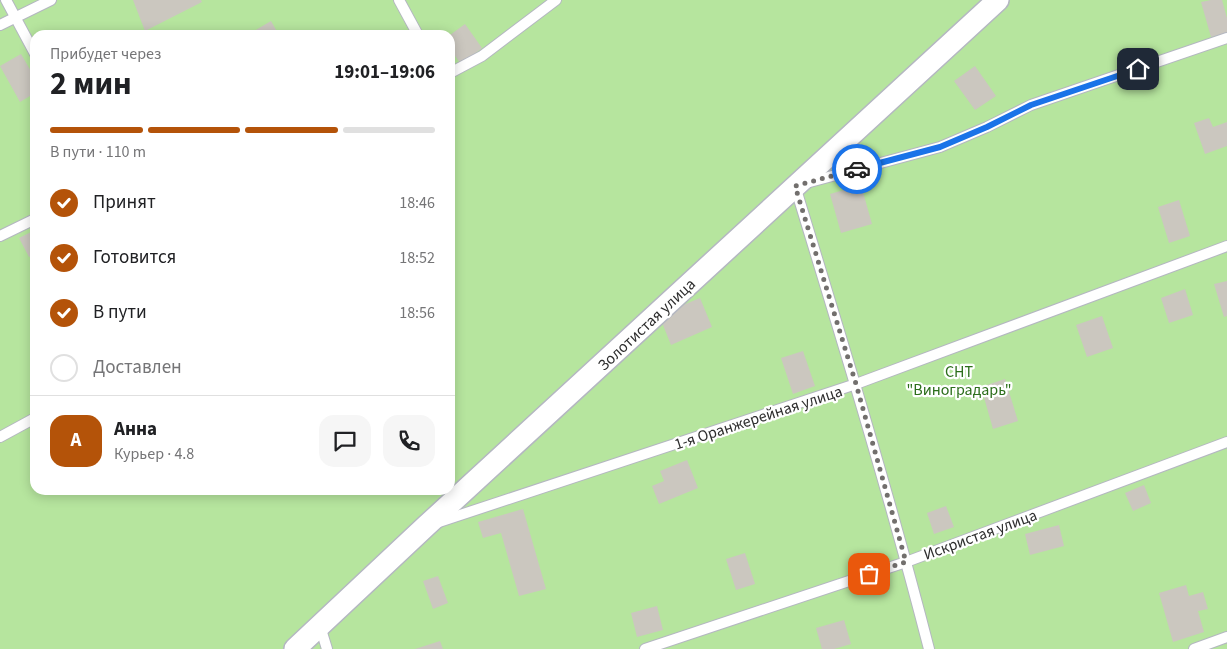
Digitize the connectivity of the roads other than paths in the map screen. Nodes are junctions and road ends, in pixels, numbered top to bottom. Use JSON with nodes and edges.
{"nodes":[{"id":1,"x":6,"y":0,"type":"edge"},
{"id":2,"x":51,"y":0,"type":"edge"},
{"id":3,"x":399,"y":0,"type":"edge"},
{"id":4,"x":556,"y":0,"type":"edge"},
{"id":5,"x":998,"y":0,"type":"edge"},
{"id":6,"x":15,"y":18,"type":"junction"},
{"id":7,"x":0,"y":25,"type":"edge"},
{"id":8,"x":413,"y":30,"type":"edge"},
{"id":9,"x":1227,"y":38,"type":"edge"},
{"id":10,"x":30,"y":45,"type":"edge"},
{"id":11,"x":455,"y":70,"type":"edge"},
{"id":12,"x":795,"y":186,"type":"junction"},
{"id":13,"x":30,"y":221,"type":"edge"},
{"id":14,"x":0,"y":236,"type":"edge"},
{"id":15,"x":1227,"y":246,"type":"edge"},
{"id":16,"x":856,"y":384,"type":"junction"},
{"id":17,"x":30,"y":421,"type":"edge"},
{"id":18,"x":0,"y":437,"type":"edge"},
{"id":19,"x":1227,"y":442,"type":"edge"},
{"id":20,"x":426,"y":526,"type":"junction"},
{"id":21,"x":906,"y":562,"type":"junction"},
{"id":22,"x":320,"y":626,"type":"junction"},
{"id":23,"x":1227,"y":637,"type":"edge"},
{"id":24,"x":295,"y":649,"type":"edge"},
{"id":25,"x":327,"y":649,"type":"edge"},
{"id":26,"x":645,"y":649,"type":"edge"},
{"id":27,"x":929,"y":649,"type":"edge"},
{"id":28,"x":1194,"y":649,"type":"edge"}],
"edges":[{"from":1,"to":6,"type":"lane"},
{"from":2,"to":6,"type":"lane"},
{"from":3,"to":8,"type":"lane"},
{"from":4,"to":11,"type":"lane"},
{"from":5,"to":12,"type":"street","name":"Золотистая улица"},
{"from":6,"to":7,"type":"lane"},
{"from":6,"to":10,"type":"lane"},
{"from":9,"to":12,"type":"lane"},
{"from":12,"to":16,"type":"lane"},
{"from":12,"to":20,"type":"street","name":"Золотистая улица"},
{"from":13,"to":14,"type":"lane"},
{"from":15,"to":16,"type":"lane","name":"1-я Оранжерейная улица"},
{"from":16,"to":20,"type":"lane","name":"1-я Оранжерейная улица"},
{"from":16,"to":21,"type":"lane"},
{"from":17,"to":18,"type":"lane"},
{"from":19,"to":21,"type":"lane","name":"Искристая улица"},
{"from":20,"to":22,"type":"street","name":"Золотистая улица"},
{"from":21,"to":26,"type":"lane","name":"Искристая улица"},
{"from":21,"to":27,"type":"lane"},
{"from":22,"to":24,"type":"street","name":"Золотистая улица"},
{"from":22,"to":25,"type":"lane"},
{"from":23,"to":28,"type":"lane"}]}
